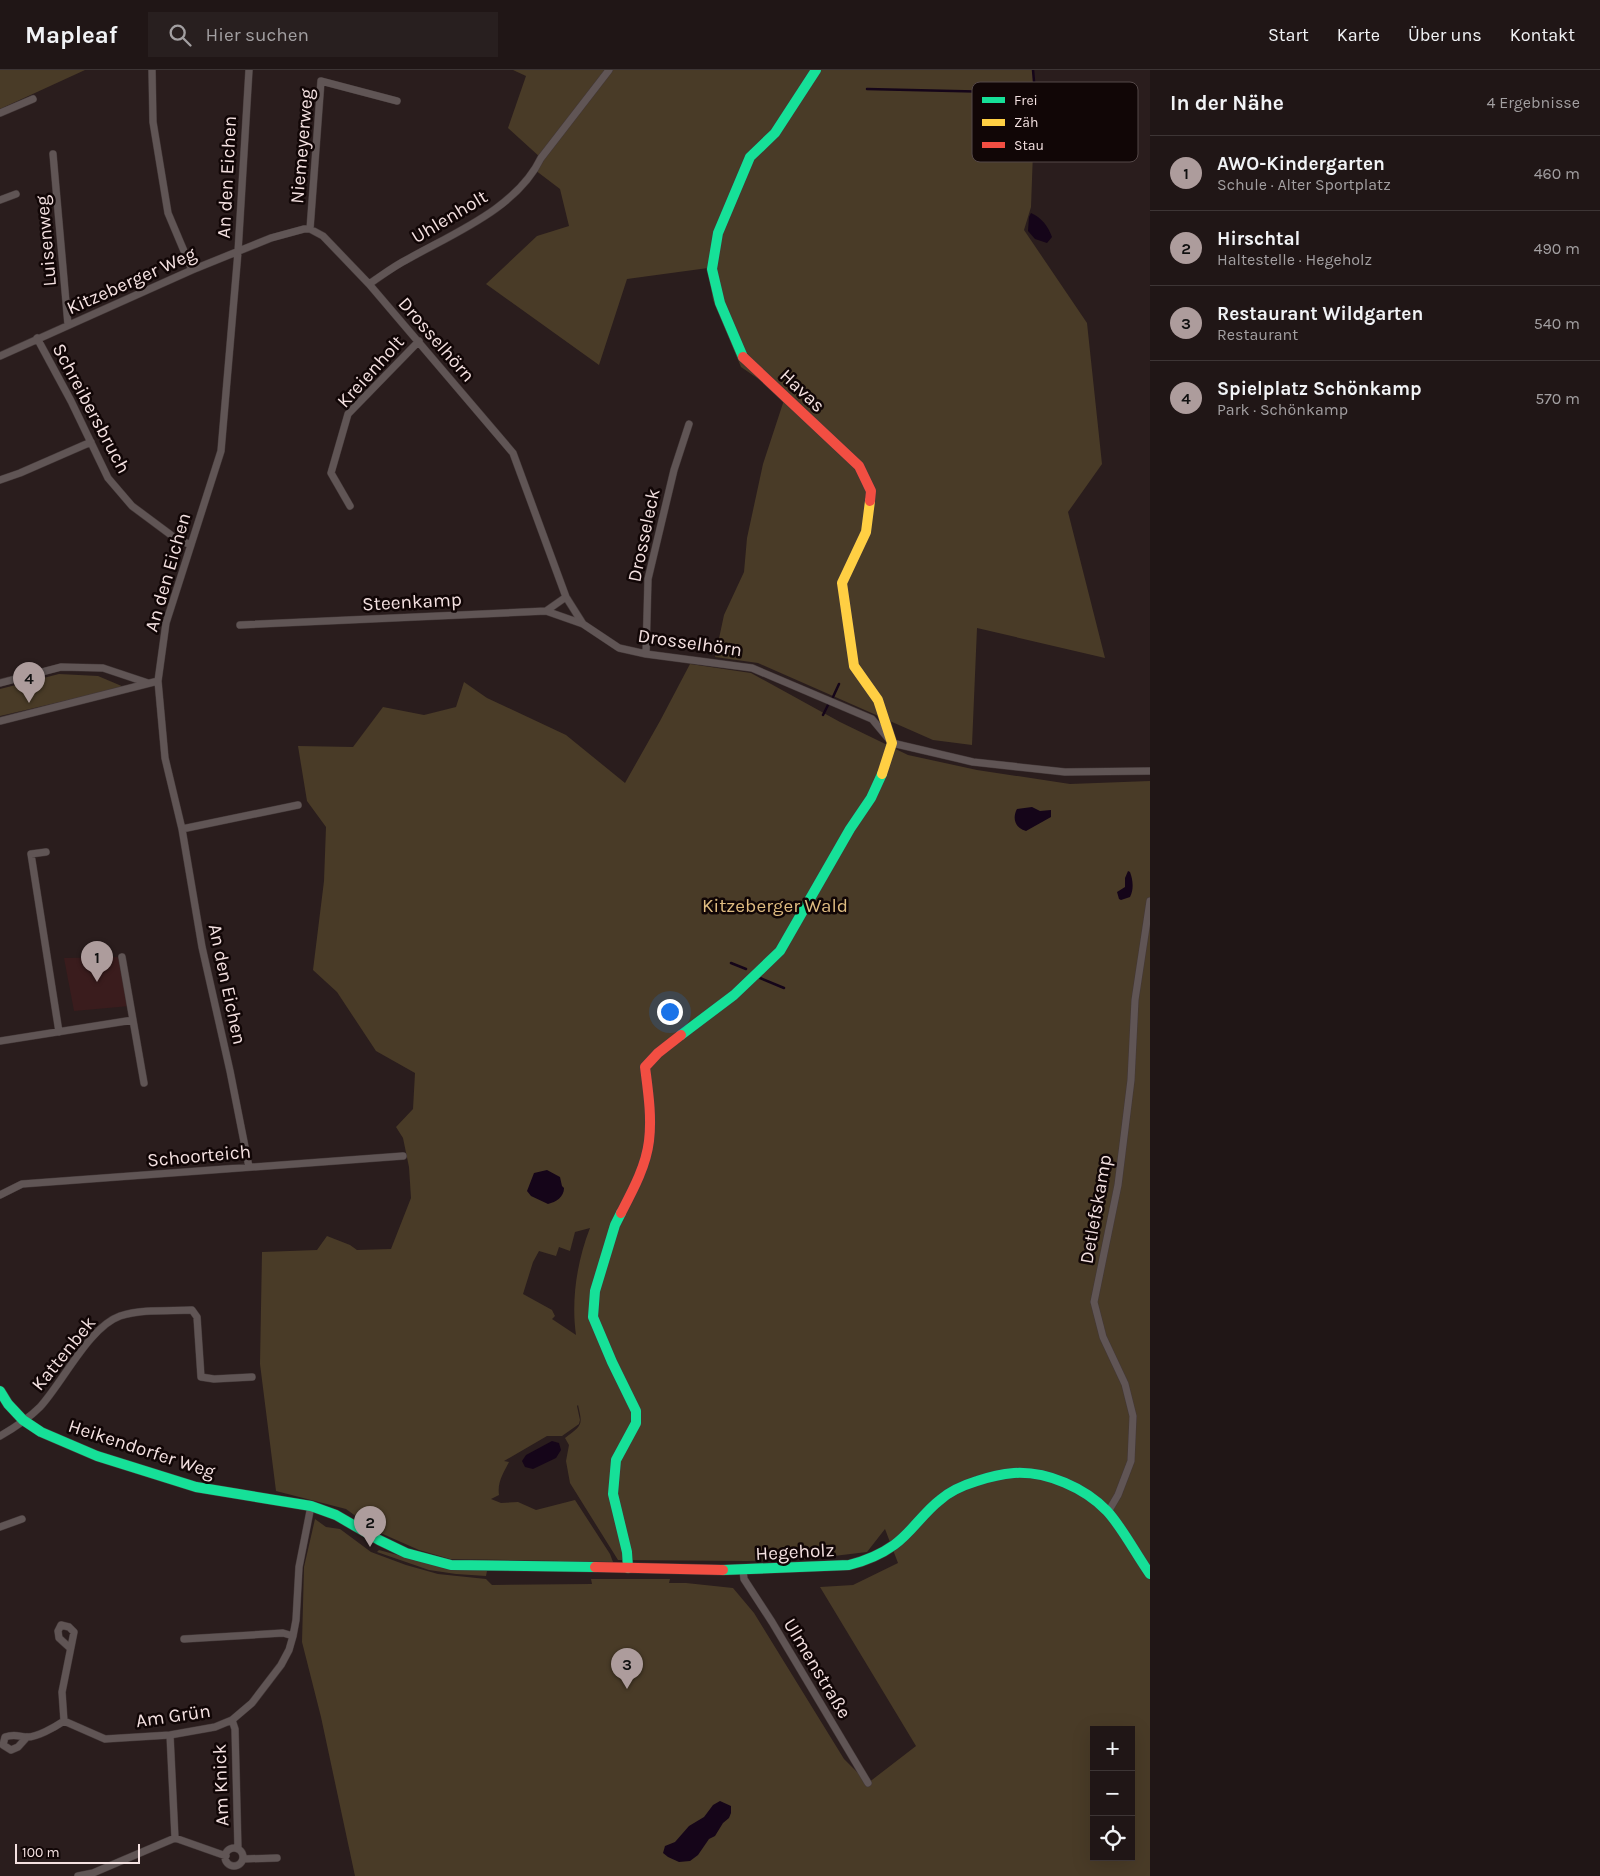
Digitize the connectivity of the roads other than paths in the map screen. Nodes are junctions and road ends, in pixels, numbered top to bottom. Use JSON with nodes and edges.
{"nodes":[{"id":1,"x":152,"y":70,"type":"edge"},
{"id":2,"x":249,"y":70,"type":"edge"},
{"id":3,"x":609,"y":70,"type":"edge"},
{"id":4,"x":816,"y":70,"type":"edge"},
{"id":5,"x":33,"y":99,"type":"dead end"},
{"id":6,"x":397,"y":101,"type":"dead end"},
{"id":7,"x":0,"y":113,"type":"edge"},
{"id":8,"x":53,"y":154,"type":"dead end"},
{"id":9,"x":16,"y":194,"type":"dead end"},
{"id":10,"x":0,"y":200,"type":"edge"},
{"id":11,"x":308,"y":229,"type":"junction"},
{"id":12,"x":238,"y":252,"type":"junction"},
{"id":13,"x":192,"y":270,"type":"junction"},
{"id":14,"x":369,"y":284,"type":"junction"},
{"id":15,"x":68,"y":325,"type":"junction"},
{"id":16,"x":37,"y":338,"type":"junction"},
{"id":17,"x":419,"y":341,"type":"junction"},
{"id":18,"x":0,"y":356,"type":"edge"},
{"id":19,"x":689,"y":424,"type":"dead end"},
{"id":20,"x":91,"y":442,"type":"junction"},
{"id":21,"x":0,"y":480,"type":"edge"},
{"id":22,"x":350,"y":506,"type":"dead end"},
{"id":23,"x":191,"y":545,"type":"junction"},
{"id":24,"x":566,"y":597,"type":"junction"},
{"id":25,"x":546,"y":611,"type":"junction"},
{"id":26,"x":583,"y":624,"type":"junction"},
{"id":27,"x":240,"y":625,"type":"dead end"},
{"id":28,"x":646,"y":654,"type":"junction"},
{"id":29,"x":158,"y":682,"type":"junction"},
{"id":30,"x":0,"y":683,"type":"edge"},
{"id":31,"x":148,"y":683,"type":"junction"},
{"id":32,"x":0,"y":721,"type":"edge"},
{"id":33,"x":892,"y":742,"type":"junction"},
{"id":34,"x":1150,"y":771,"type":"edge"},
{"id":35,"x":298,"y":805,"type":"dead end"},
{"id":36,"x":182,"y":829,"type":"junction"},
{"id":37,"x":46,"y":852,"type":"dead end"},
{"id":38,"x":1150,"y":901,"type":"edge"},
{"id":39,"x":122,"y":957,"type":"dead end"},
{"id":40,"x":133,"y":1020,"type":"junction"},
{"id":41,"x":59,"y":1032,"type":"junction"},
{"id":42,"x":0,"y":1042,"type":"edge"},
{"id":43,"x":144,"y":1083,"type":"dead end"},
{"id":44,"x":403,"y":1156,"type":"dead end"},
{"id":45,"x":249,"y":1167,"type":"junction"},
{"id":46,"x":0,"y":1195,"type":"edge"},
{"id":47,"x":252,"y":1377,"type":"dead end"},
{"id":48,"x":0,"y":1391,"type":"edge"},
{"id":49,"x":23,"y":1420,"type":"junction"},
{"id":50,"x":0,"y":1436,"type":"edge"},
{"id":51,"x":311,"y":1506,"type":"junction"},
{"id":52,"x":1108,"y":1512,"type":"junction"},
{"id":53,"x":22,"y":1519,"type":"dead end"},
{"id":54,"x":0,"y":1527,"type":"edge"},
{"id":55,"x":374,"y":1537,"type":"joint"},
{"id":56,"x":628,"y":1568,"type":"junction"},
{"id":57,"x":743,"y":1570,"type":"junction"},
{"id":58,"x":1150,"y":1574,"type":"edge"},
{"id":59,"x":293,"y":1636,"type":"junction"},
{"id":60,"x":184,"y":1639,"type":"dead end"},
{"id":61,"x":70,"y":1648,"type":"dead end"},
{"id":62,"x":64,"y":1720,"type":"junction"},
{"id":63,"x":232,"y":1720,"type":"junction"},
{"id":64,"x":170,"y":1735,"type":"junction"},
{"id":65,"x":27,"y":1738,"type":"dead end"},
{"id":66,"x":868,"y":1783,"type":"dead end"},
{"id":67,"x":175,"y":1838,"type":"junction"},
{"id":68,"x":238,"y":1849,"type":"junction"},
{"id":69,"x":226,"y":1856,"type":"junction"},
{"id":70,"x":243,"y":1858,"type":"junction"},
{"id":71,"x":277,"y":1858,"type":"dead end"},
{"id":72,"x":78,"y":1876,"type":"edge"}],
"edges":[{"from":1,"to":13,"type":"street"},
{"from":2,"to":12,"type":"street","name":"An den Eichen"},
{"from":3,"to":14,"type":"street","name":"Uhlenholt"},
{"from":4,"to":33,"type":"street","name":"Havas"},
{"from":5,"to":7,"type":"street"},
{"from":6,"to":11,"type":"street","name":"Niemeyerweg"},
{"from":8,"to":15,"type":"street","name":"Luisenweg"},
{"from":9,"to":10,"type":"street"},
{"from":11,"to":12,"type":"street","name":"Kitzeberger Weg"},
{"from":11,"to":14,"type":"street","name":"Drosselhörn"},
{"from":12,"to":13,"type":"street","name":"Kitzeberger Weg"},
{"from":12,"to":23,"type":"street","name":"An den Eichen"},
{"from":13,"to":15,"type":"street","name":"Kitzeberger Weg"},
{"from":14,"to":17,"type":"street","name":"Drosselhörn"},
{"from":15,"to":16,"type":"street","name":"Kitzeberger Weg"},
{"from":16,"to":18,"type":"street","name":"Kitzeberger Weg"},
{"from":16,"to":20,"type":"street","name":"Schreibersbruch"},
{"from":17,"to":22,"type":"street","name":"Kreienholt"},
{"from":17,"to":24,"type":"street","name":"Drosselhörn"},
{"from":19,"to":28,"type":"street","name":"Drosseleck"},
{"from":20,"to":21,"type":"street"},
{"from":20,"to":23,"type":"street","name":"Schreibersbruch"},
{"from":23,"to":29,"type":"street","name":"An den Eichen"},
{"from":24,"to":25,"type":"street"},
{"from":24,"to":26,"type":"street","name":"Drosselhörn"},
{"from":25,"to":26,"type":"street","name":"Steenkamp"},
{"from":25,"to":27,"type":"street","name":"Steenkamp"},
{"from":26,"to":28,"type":"street","name":"Drosselhörn"},
{"from":28,"to":33,"type":"street","name":"Drosselhörn"},
{"from":29,"to":31,"type":"street"},
{"from":29,"to":36,"type":"street","name":"An den Eichen"},
{"from":30,"to":31,"type":"street"},
{"from":31,"to":32,"type":"street"},
{"from":33,"to":34,"type":"street"},
{"from":33,"to":56,"type":"street"},
{"from":35,"to":36,"type":"street"},
{"from":36,"to":45,"type":"street","name":"An den Eichen"},
{"from":37,"to":41,"type":"street"},
{"from":38,"to":52,"type":"street","name":"Detlefskamp"},
{"from":39,"to":40,"type":"street"},
{"from":40,"to":41,"type":"street"},
{"from":40,"to":43,"type":"street"},
{"from":41,"to":42,"type":"street"},
{"from":44,"to":45,"type":"street","name":"Schoorteich"},
{"from":45,"to":46,"type":"street","name":"Schoorteich"},
{"from":47,"to":49,"type":"street","name":"Kattenbek"},
{"from":48,"to":49,"type":"street","name":"Heikendorfer Weg"},
{"from":49,"to":50,"type":"street"},
{"from":49,"to":51,"type":"street","name":"Heikendorfer Weg"},
{"from":51,"to":55,"type":"street","name":"Heikendorfer Weg"},
{"from":51,"to":59,"type":"street","name":"Am Grün"},
{"from":52,"to":57,"type":"street","name":"Hegeholz"},
{"from":52,"to":58,"type":"street","name":"Hegeholz"},
{"from":53,"to":54,"type":"street"},
{"from":55,"to":56,"type":"street","name":"Hegeholz"},
{"from":56,"to":57,"type":"street","name":"Hegeholz"},
{"from":57,"to":66,"type":"street","name":"Ulmenstraße"},
{"from":59,"to":60,"type":"street"},
{"from":59,"to":63,"type":"street","name":"Am Grün"},
{"from":61,"to":62,"type":"street"},
{"from":62,"to":64,"type":"street","name":"Am Grün"},
{"from":62,"to":65,"type":"street"},
{"from":63,"to":64,"type":"street","name":"Am Grün"},
{"from":63,"to":68,"type":"street","name":"Am Knick"},
{"from":64,"to":67,"type":"street"},
{"from":67,"to":69,"type":"street"},
{"from":67,"to":72,"type":"street"},
{"from":68,"to":69,"type":"street","name":"Am Knick"},
{"from":68,"to":70,"type":"street","name":"Am Knick"},
{"from":69,"to":70,"type":"street"},
{"from":70,"to":71,"type":"street"}]}
